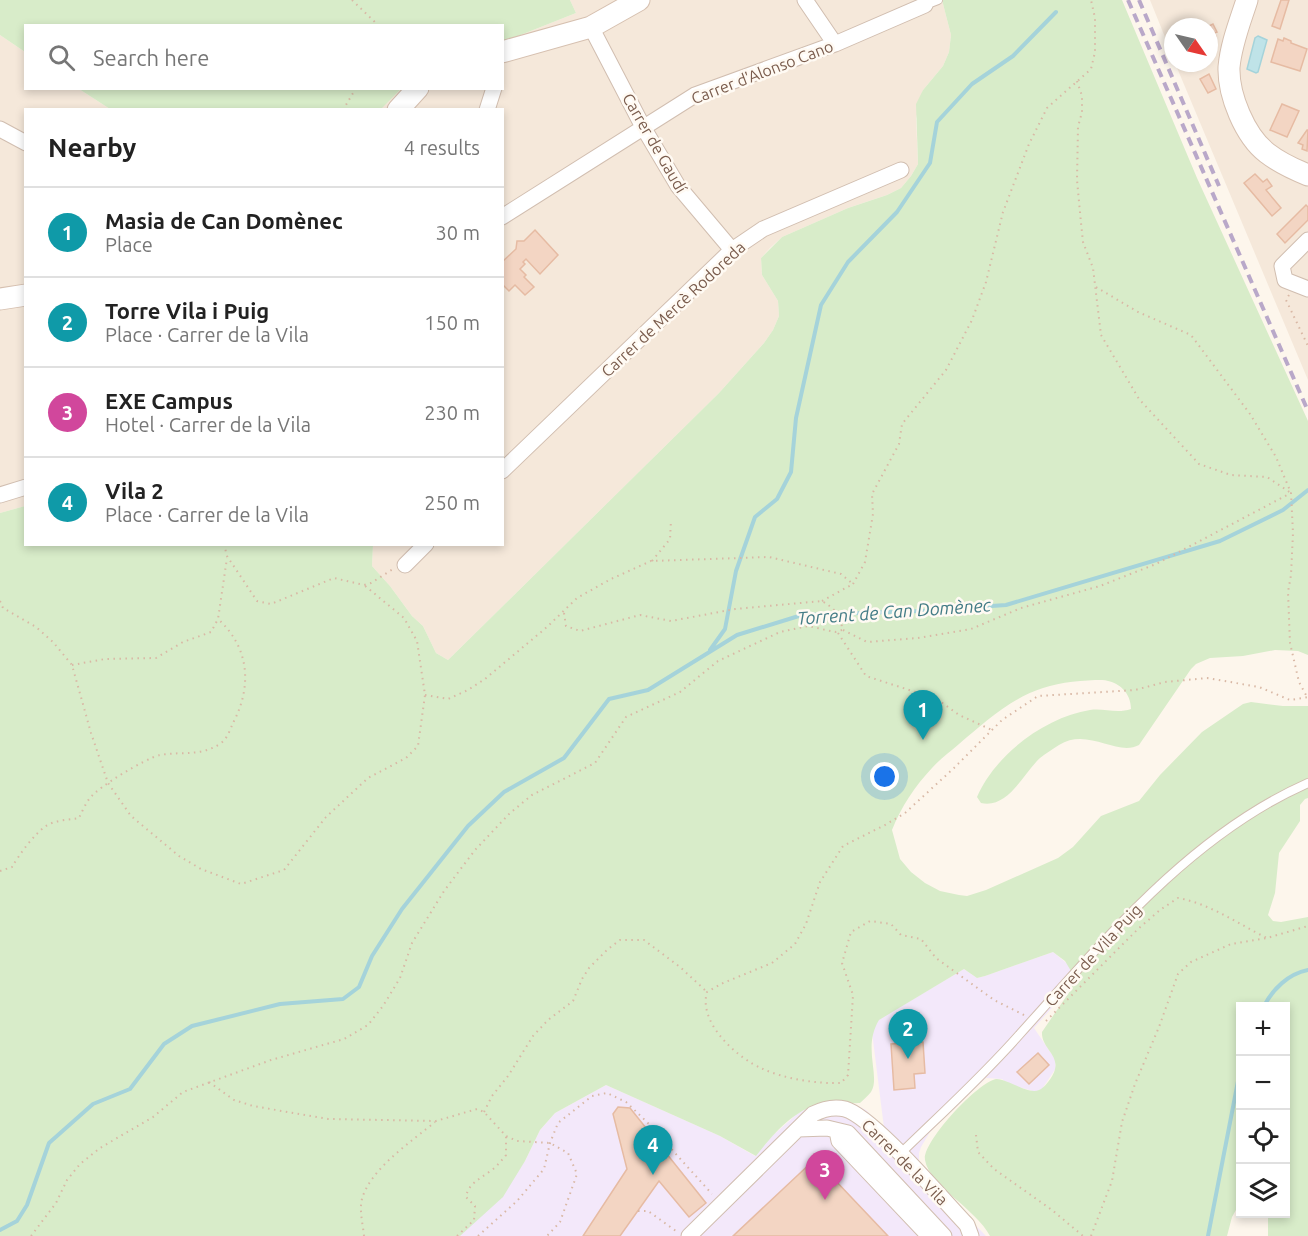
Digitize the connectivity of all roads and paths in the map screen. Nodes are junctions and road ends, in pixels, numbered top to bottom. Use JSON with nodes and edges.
{"nodes":[{"id":1,"x":352,"y":0,"type":"edge"},
{"id":2,"x":639,"y":0,"type":"edge"},
{"id":3,"x":805,"y":0,"type":"edge"},
{"id":4,"x":1091,"y":0,"type":"edge"},
{"id":5,"x":1247,"y":0,"type":"edge"},
{"id":6,"x":931,"y":3,"type":"edge"},
{"id":7,"x":377,"y":24,"type":"edge"},
{"id":8,"x":591,"y":27,"type":"junction"},
{"id":9,"x":835,"y":44,"type":"junction"},
{"id":10,"x":504,"y":56,"type":"edge"},
{"id":11,"x":1077,"y":80,"type":"junction"},
{"id":12,"x":355,"y":90,"type":"edge"},
{"id":13,"x":416,"y":90,"type":"edge"},
{"id":14,"x":494,"y":90,"type":"edge"},
{"id":15,"x":344,"y":108,"type":"edge"},
{"id":16,"x":400,"y":108,"type":"edge"},
{"id":17,"x":488,"y":108,"type":"edge"},
{"id":18,"x":644,"y":127,"type":"junction"},
{"id":19,"x":0,"y":129,"type":"edge"},
{"id":20,"x":24,"y":142,"type":"edge"},
{"id":21,"x":901,"y":170,"type":"dead end"},
{"id":22,"x":1308,"y":175,"type":"edge"},
{"id":23,"x":504,"y":216,"type":"edge"},
{"id":24,"x":1308,"y":240,"type":"edge"},
{"id":25,"x":732,"y":250,"type":"junction"},
{"id":26,"x":1301,"y":286,"type":"edge"},
{"id":27,"x":1095,"y":287,"type":"junction"},
{"id":28,"x":24,"y":295,"type":"edge"},
{"id":29,"x":0,"y":299,"type":"edge"},
{"id":30,"x":1308,"y":346,"type":"edge"},
{"id":31,"x":504,"y":469,"type":"edge"},
{"id":32,"x":24,"y":488,"type":"edge"},
{"id":33,"x":1291,"y":494,"type":"junction"},
{"id":34,"x":0,"y":495,"type":"edge"},
{"id":35,"x":672,"y":520,"type":"dead end"},
{"id":36,"x":224,"y":546,"type":"edge"},
{"id":37,"x":424,"y":546,"type":"edge"},
{"id":38,"x":227,"y":556,"type":"junction"},
{"id":39,"x":651,"y":561,"type":"junction"},
{"id":40,"x":405,"y":565,"type":"joint"},
{"id":41,"x":854,"y":584,"type":"junction"},
{"id":42,"x":364,"y":585,"type":"junction"},
{"id":43,"x":0,"y":601,"type":"edge"},
{"id":44,"x":822,"y":601,"type":"junction"},
{"id":45,"x":563,"y":612,"type":"junction"},
{"id":46,"x":219,"y":619,"type":"junction"},
{"id":47,"x":842,"y":630,"type":"junction"},
{"id":48,"x":838,"y":632,"type":"junction"},
{"id":49,"x":72,"y":665,"type":"junction"},
{"id":50,"x":425,"y":695,"type":"junction"},
{"id":51,"x":1307,"y":697,"type":"edge"},
{"id":52,"x":992,"y":730,"type":"junction"},
{"id":53,"x":108,"y":783,"type":"junction"},
{"id":54,"x":1308,"y":783,"type":"edge"},
{"id":55,"x":0,"y":871,"type":"edge"},
{"id":56,"x":1307,"y":927,"type":"edge"},
{"id":57,"x":1267,"y":938,"type":"junction"},
{"id":58,"x":706,"y":992,"type":"junction"},
{"id":59,"x":1033,"y":1020,"type":"junction"},
{"id":60,"x":208,"y":1082,"type":"junction"},
{"id":61,"x":484,"y":1112,"type":"junction"},
{"id":62,"x":436,"y":1121,"type":"junction"},
{"id":63,"x":798,"y":1129,"type":"junction"},
{"id":64,"x":837,"y":1131,"type":"junction"},
{"id":65,"x":976,"y":1135,"type":"dead end"},
{"id":66,"x":506,"y":1136,"type":"junction"},
{"id":67,"x":550,"y":1143,"type":"junction"},
{"id":68,"x":900,"y":1154,"type":"junction"},
{"id":69,"x":721,"y":1204,"type":"junction"},
{"id":70,"x":638,"y":1211,"type":"dead end"},
{"id":71,"x":682,"y":1233,"type":"edge"},
{"id":72,"x":32,"y":1236,"type":"edge"},
{"id":73,"x":364,"y":1236,"type":"edge"},
{"id":74,"x":457,"y":1236,"type":"edge"},
{"id":75,"x":478,"y":1236,"type":"edge"},
{"id":76,"x":547,"y":1236,"type":"edge"},
{"id":77,"x":929,"y":1236,"type":"edge"},
{"id":78,"x":944,"y":1236,"type":"edge"},
{"id":79,"x":971,"y":1236,"type":"edge"},
{"id":80,"x":1083,"y":1236,"type":"edge"},
{"id":81,"x":1090,"y":1236,"type":"edge"}],
"edges":[{"from":1,"to":7,"type":"path"},
{"from":2,"to":8,"type":"street"},
{"from":3,"to":9,"type":"street"},
{"from":4,"to":11,"type":"path"},
{"from":5,"to":22,"type":"street"},
{"from":6,"to":9,"type":"street","name":"Carrer d'Alonso Cano"},
{"from":8,"to":10,"type":"street"},
{"from":8,"to":18,"type":"street","name":"Carrer de Gaudí"},
{"from":9,"to":18,"type":"street","name":"Carrer d'Alonso Cano"},
{"from":11,"to":27,"type":"path"},
{"from":11,"to":41,"type":"path"},
{"from":12,"to":15,"type":"path"},
{"from":13,"to":16,"type":"street"},
{"from":14,"to":17,"type":"street"},
{"from":18,"to":23,"type":"street","name":"Carrer d'Alonso Cano"},
{"from":18,"to":25,"type":"street","name":"Carrer de Gaudí"},
{"from":19,"to":20,"type":"street"},
{"from":21,"to":25,"type":"street","name":"Carrer de Mercè Rodoreda"},
{"from":24,"to":26,"type":"street"},
{"from":25,"to":31,"type":"street","name":"Carrer de Mercè Rodoreda"},
{"from":26,"to":30,"type":"path"},
{"from":27,"to":33,"type":"path"},
{"from":27,"to":33,"type":"path"},
{"from":28,"to":29,"type":"street"},
{"from":32,"to":34,"type":"street"},
{"from":33,"to":47,"type":"path"},
{"from":33,"to":51,"type":"path"},
{"from":35,"to":39,"type":"path"},
{"from":36,"to":38,"type":"path"},
{"from":37,"to":40,"type":"street"},
{"from":38,"to":42,"type":"path"},
{"from":38,"to":46,"type":"path"},
{"from":39,"to":41,"type":"path"},
{"from":39,"to":45,"type":"path"},
{"from":40,"to":42,"type":"path"},
{"from":41,"to":44,"type":"path"},
{"from":42,"to":50,"type":"path"},
{"from":43,"to":49,"type":"path"},
{"from":44,"to":45,"type":"path"},
{"from":44,"to":47,"type":"path"},
{"from":45,"to":50,"type":"path"},
{"from":46,"to":49,"type":"path"},
{"from":46,"to":53,"type":"path"},
{"from":47,"to":48,"type":"path"},
{"from":48,"to":52,"type":"path"},
{"from":48,"to":60,"type":"path"},
{"from":49,"to":53,"type":"path"},
{"from":50,"to":53,"type":"path"},
{"from":51,"to":52,"type":"path"},
{"from":52,"to":58,"type":"path"},
{"from":53,"to":55,"type":"path"},
{"from":54,"to":59,"type":"lane","name":"Carrer de Vila Puig"},
{"from":56,"to":57,"type":"path"},
{"from":57,"to":59,"type":"path"},
{"from":57,"to":81,"type":"path"},
{"from":58,"to":59,"type":"path"},
{"from":58,"to":61,"type":"path"},
{"from":59,"to":68,"type":"lane","name":"Carrer de Vila Puig"},
{"from":60,"to":62,"type":"path"},
{"from":60,"to":72,"type":"path"},
{"from":61,"to":62,"type":"path"},
{"from":61,"to":66,"type":"path"},
{"from":62,"to":73,"type":"path"},
{"from":63,"to":64,"type":"street","name":"Carrer de la Vila"},
{"from":63,"to":68,"type":"street","name":"Carrer de la Vila"},
{"from":63,"to":69,"type":"street","name":"Carrer de la Vila"},
{"from":64,"to":77,"type":"street","name":"Carrer de la Vila"},
{"from":64,"to":78,"type":"street","name":"Carrer de la Vila"},
{"from":65,"to":80,"type":"path"},
{"from":66,"to":67,"type":"path"},
{"from":66,"to":74,"type":"path"},
{"from":67,"to":69,"type":"path"},
{"from":67,"to":75,"type":"path"},
{"from":67,"to":76,"type":"path"},
{"from":68,"to":79,"type":"street","name":"Carrer de la Vila"},
{"from":69,"to":71,"type":"street","name":"Carrer de la Vila"},
{"from":70,"to":71,"type":"path"}]}
